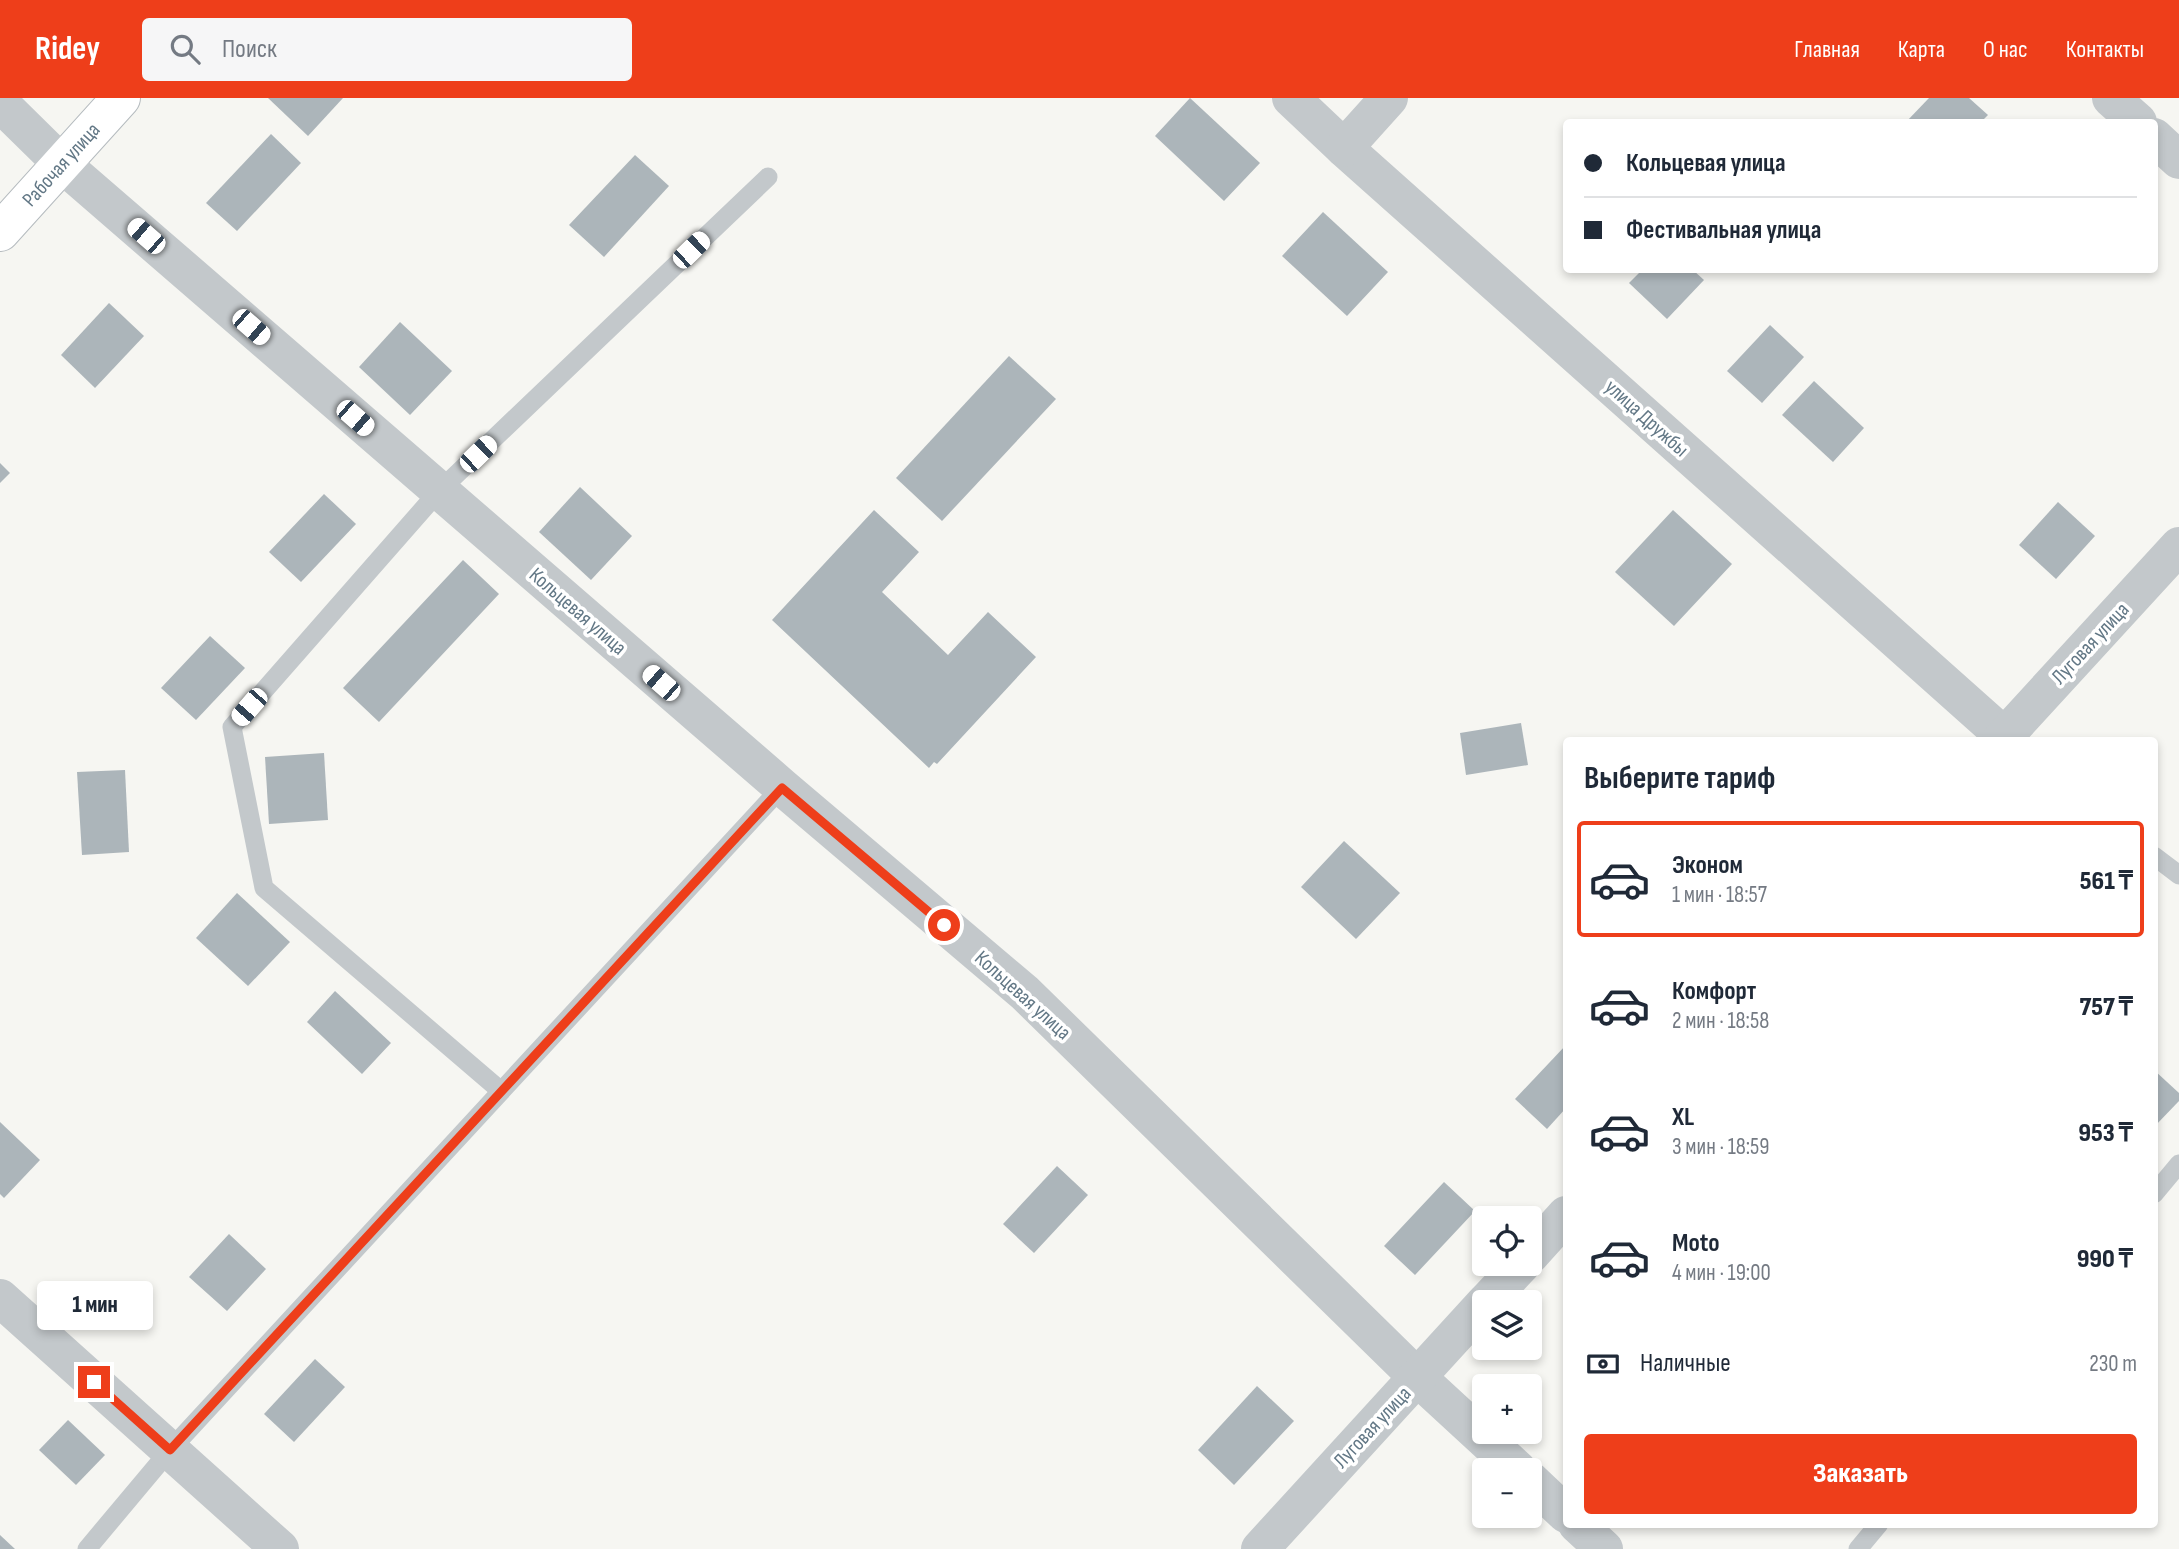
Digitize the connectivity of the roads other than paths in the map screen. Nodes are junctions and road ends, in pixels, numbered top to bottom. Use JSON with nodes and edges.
{"nodes":[{"id":1,"x":121,"y":98,"type":"edge"},
{"id":2,"x":1291,"y":98,"type":"edge"},
{"id":3,"x":1389,"y":98,"type":"edge"},
{"id":4,"x":2111,"y":98,"type":"edge"},
{"id":5,"x":0,"y":103,"type":"edge"},
{"id":6,"x":2135,"y":119,"type":"edge"},
{"id":7,"x":2158,"y":141,"type":"edge"},
{"id":8,"x":1345,"y":148,"type":"junction"},
{"id":9,"x":2179,"y":160,"type":"edge"},
{"id":10,"x":62,"y":164,"type":"junction"},
{"id":11,"x":768,"y":177,"type":"dead end"},
{"id":12,"x":0,"y":232,"type":"edge"},
{"id":13,"x":439,"y":491,"type":"junction"},
{"id":14,"x":2179,"y":546,"type":"edge"},
{"id":15,"x":2003,"y":737,"type":"edge"},
{"id":16,"x":2007,"y":737,"type":"edge"},
{"id":17,"x":782,"y":788,"type":"junction"},
{"id":18,"x":2158,"y":859,"type":"edge"},
{"id":19,"x":2179,"y":876,"type":"edge"},
{"id":20,"x":501,"y":1091,"type":"junction"},
{"id":21,"x":2179,"y":1164,"type":"edge"},
{"id":22,"x":2158,"y":1189,"type":"edge"},
{"id":23,"x":1563,"y":1218,"type":"edge"},
{"id":24,"x":1542,"y":1242,"type":"edge"},
{"id":25,"x":1510,"y":1276,"type":"edge"},
{"id":26,"x":1497,"y":1290,"type":"edge"},
{"id":27,"x":0,"y":1298,"type":"edge"},
{"id":28,"x":1472,"y":1317,"type":"edge"},
{"id":29,"x":1417,"y":1377,"type":"junction"},
{"id":30,"x":170,"y":1450,"type":"junction"},
{"id":31,"x":1505,"y":1458,"type":"edge"},
{"id":32,"x":1542,"y":1491,"type":"edge"},
{"id":33,"x":1563,"y":1511,"type":"edge"},
{"id":34,"x":1581,"y":1528,"type":"edge"},
{"id":35,"x":1876,"y":1528,"type":"edge"},
{"id":36,"x":87,"y":1549,"type":"edge"},
{"id":37,"x":280,"y":1549,"type":"edge"},
{"id":38,"x":1260,"y":1549,"type":"edge"},
{"id":39,"x":1604,"y":1549,"type":"edge"},
{"id":40,"x":1858,"y":1549,"type":"edge"}],
"edges":[{"from":1,"to":10,"type":"main road","name":"Рабочая улица"},
{"from":2,"to":8,"type":"street","name":"улица Дружбы"},
{"from":3,"to":8,"type":"street"},
{"from":4,"to":6,"type":"street"},
{"from":5,"to":10,"type":"street","name":"Кольцевая улица"},
{"from":7,"to":9,"type":"street"},
{"from":8,"to":15,"type":"street","name":"улица Дружбы"},
{"from":10,"to":12,"type":"main road","name":"Рабочая улица"},
{"from":10,"to":13,"type":"street","name":"Кольцевая улица"},
{"from":11,"to":13,"type":"lane"},
{"from":13,"to":17,"type":"street","name":"Кольцевая улица"},
{"from":13,"to":20,"type":"lane"},
{"from":14,"to":16,"type":"street","name":"Луговая улица"},
{"from":17,"to":20,"type":"lane"},
{"from":17,"to":29,"type":"street","name":"Кольцевая улица"},
{"from":18,"to":19,"type":"lane"},
{"from":20,"to":30,"type":"lane"},
{"from":21,"to":22,"type":"lane"},
{"from":23,"to":24,"type":"street"},
{"from":25,"to":26,"type":"street","name":"Луговая улица"},
{"from":27,"to":30,"type":"street"},
{"from":28,"to":29,"type":"street","name":"Луговая улица"},
{"from":29,"to":31,"type":"street","name":"Кольцевая улица"},
{"from":29,"to":38,"type":"street","name":"Луговая улица"},
{"from":30,"to":36,"type":"lane"},
{"from":30,"to":37,"type":"street"},
{"from":32,"to":33,"type":"street"},
{"from":34,"to":39,"type":"street"},
{"from":35,"to":40,"type":"lane"}]}
